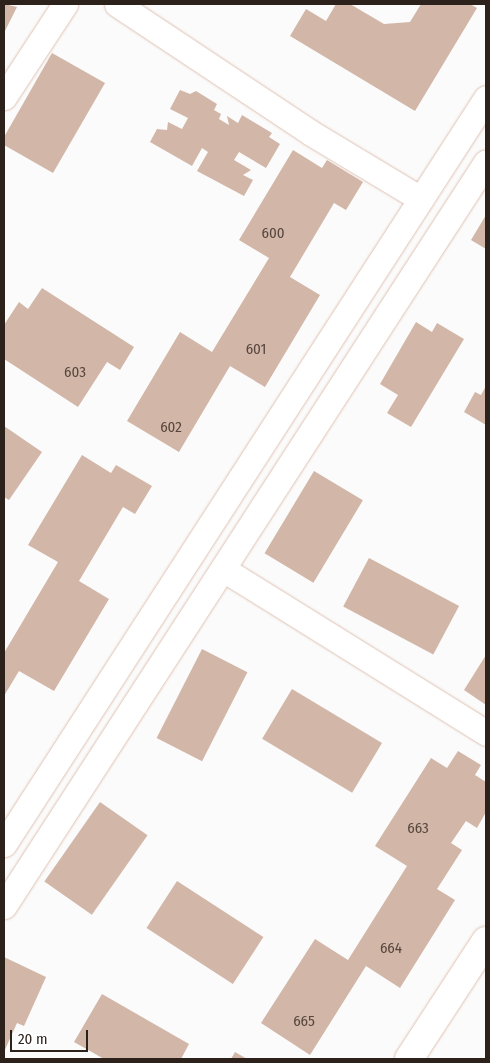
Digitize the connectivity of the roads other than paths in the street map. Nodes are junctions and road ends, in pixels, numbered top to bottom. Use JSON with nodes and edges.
{"nodes":[{"id":1,"x":65,"y":4,"type":"edge"},
{"id":2,"x":117,"y":4,"type":"edge"},
{"id":3,"x":4,"y":97,"type":"edge"},
{"id":4,"x":486,"y":98,"type":"edge"},
{"id":5,"x":486,"y":162,"type":"edge"},
{"id":6,"x":421,"y":199,"type":"junction"},
{"id":7,"x":222,"y":569,"type":"junction"},
{"id":8,"x":486,"y":734,"type":"edge"},
{"id":9,"x":6,"y":834,"type":"edge"},
{"id":10,"x":4,"y":906,"type":"edge"},
{"id":11,"x":486,"y":941,"type":"edge"},
{"id":12,"x":409,"y":1059,"type":"edge"}],
"edges":[{"from":1,"to":3,"type":"street"},
{"from":2,"to":6,"type":"street"},
{"from":4,"to":6,"type":"street"},
{"from":5,"to":7,"type":"street"},
{"from":6,"to":9,"type":"street"},
{"from":7,"to":8,"type":"street"},
{"from":7,"to":10,"type":"street"},
{"from":11,"to":12,"type":"street"}]}
